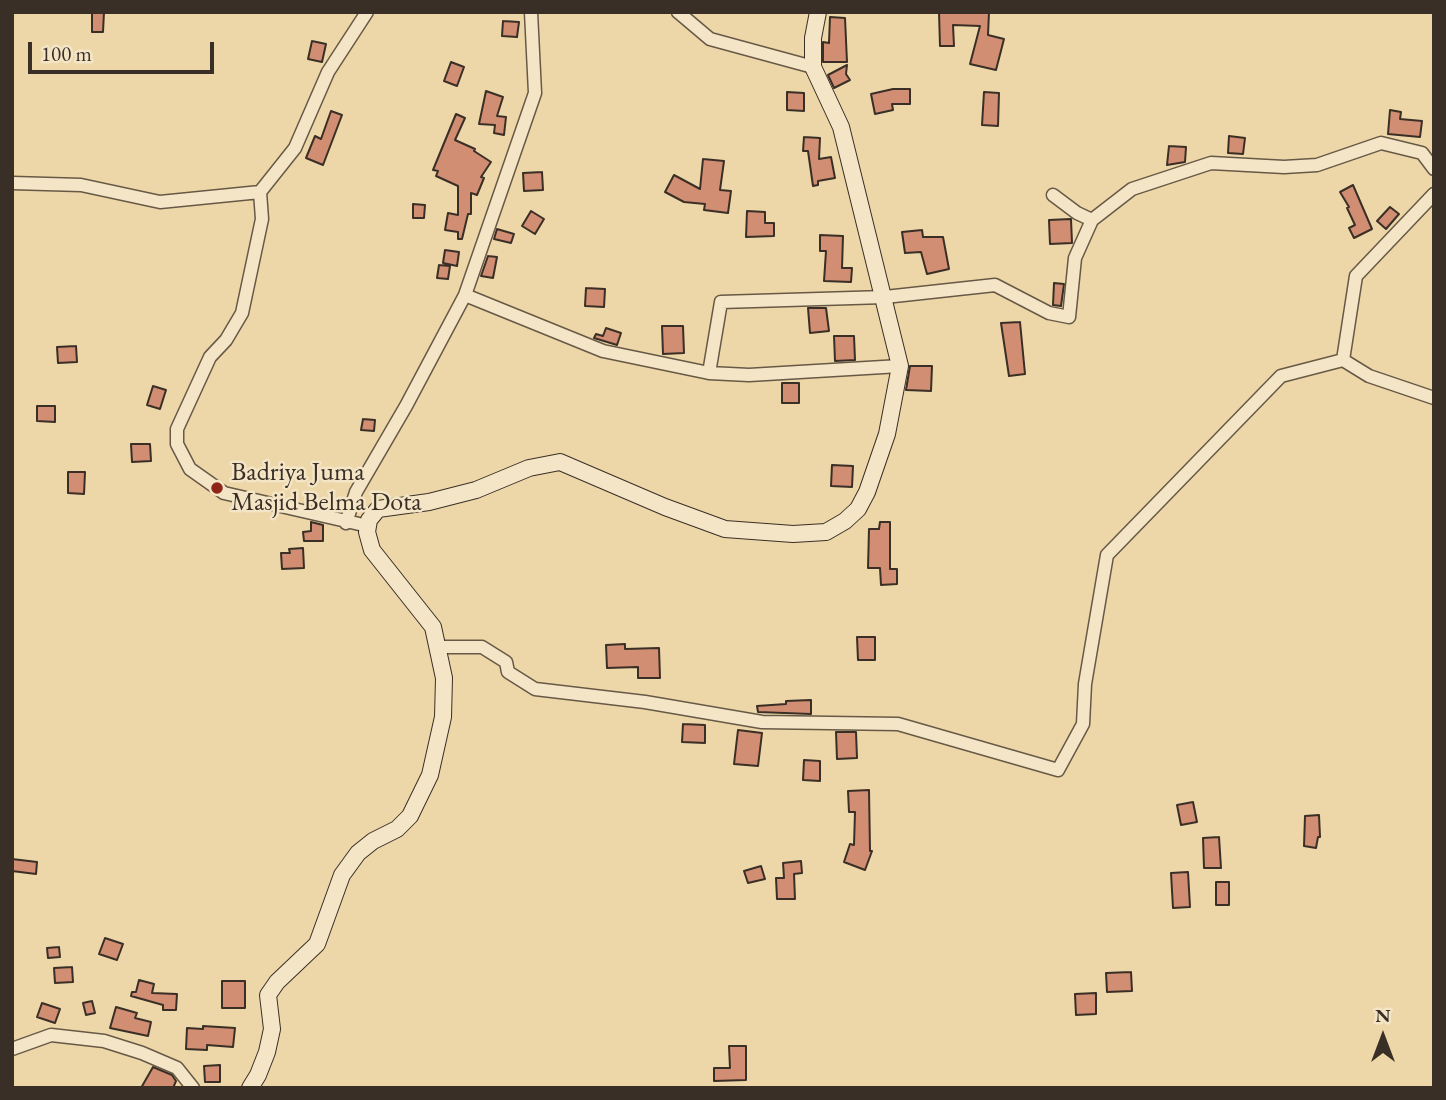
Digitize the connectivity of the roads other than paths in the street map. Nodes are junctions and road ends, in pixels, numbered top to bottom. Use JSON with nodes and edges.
{"nodes":[{"id":1,"x":367,"y":12,"type":"edge"},
{"id":2,"x":531,"y":12,"type":"edge"},
{"id":3,"x":678,"y":12,"type":"edge"},
{"id":4,"x":818,"y":12,"type":"edge"},
{"id":5,"x":813,"y":67,"type":"junction"},
{"id":6,"x":1434,"y":169,"type":"edge"},
{"id":7,"x":12,"y":183,"type":"edge"},
{"id":8,"x":260,"y":192,"type":"junction"},
{"id":9,"x":1434,"y":194,"type":"edge"},
{"id":10,"x":1054,"y":195,"type":"dead end"},
{"id":11,"x":1092,"y":220,"type":"junction"},
{"id":12,"x":465,"y":295,"type":"junction"},
{"id":13,"x":885,"y":297,"type":"junction"},
{"id":14,"x":1343,"y":360,"type":"junction"},
{"id":15,"x":900,"y":366,"type":"junction"},
{"id":16,"x":709,"y":373,"type":"junction"},
{"id":17,"x":1434,"y":398,"type":"edge"},
{"id":18,"x":346,"y":523,"type":"junction"},
{"id":19,"x":368,"y":526,"type":"junction"},
{"id":20,"x":439,"y":648,"type":"junction"},
{"id":21,"x":12,"y":1049,"type":"edge"},
{"id":22,"x":193,"y":1088,"type":"edge"},
{"id":23,"x":250,"y":1088,"type":"edge"}],
"edges":[{"from":1,"to":8,"type":"street"},
{"from":2,"to":12,"type":"street"},
{"from":3,"to":5,"type":"street"},
{"from":4,"to":5,"type":"main road"},
{"from":5,"to":13,"type":"main road"},
{"from":6,"to":11,"type":"street"},
{"from":7,"to":8,"type":"street"},
{"from":8,"to":18,"type":"street"},
{"from":9,"to":14,"type":"street"},
{"from":10,"to":11,"type":"street"},
{"from":11,"to":13,"type":"street"},
{"from":12,"to":16,"type":"street"},
{"from":12,"to":18,"type":"street"},
{"from":13,"to":15,"type":"main road"},
{"from":13,"to":16,"type":"street"},
{"from":14,"to":17,"type":"street"},
{"from":14,"to":20,"type":"street"},
{"from":15,"to":16,"type":"street"},
{"from":15,"to":19,"type":"main road"},
{"from":18,"to":19,"type":"street"},
{"from":19,"to":20,"type":"main road"},
{"from":20,"to":23,"type":"main road"},
{"from":21,"to":22,"type":"street"}]}
